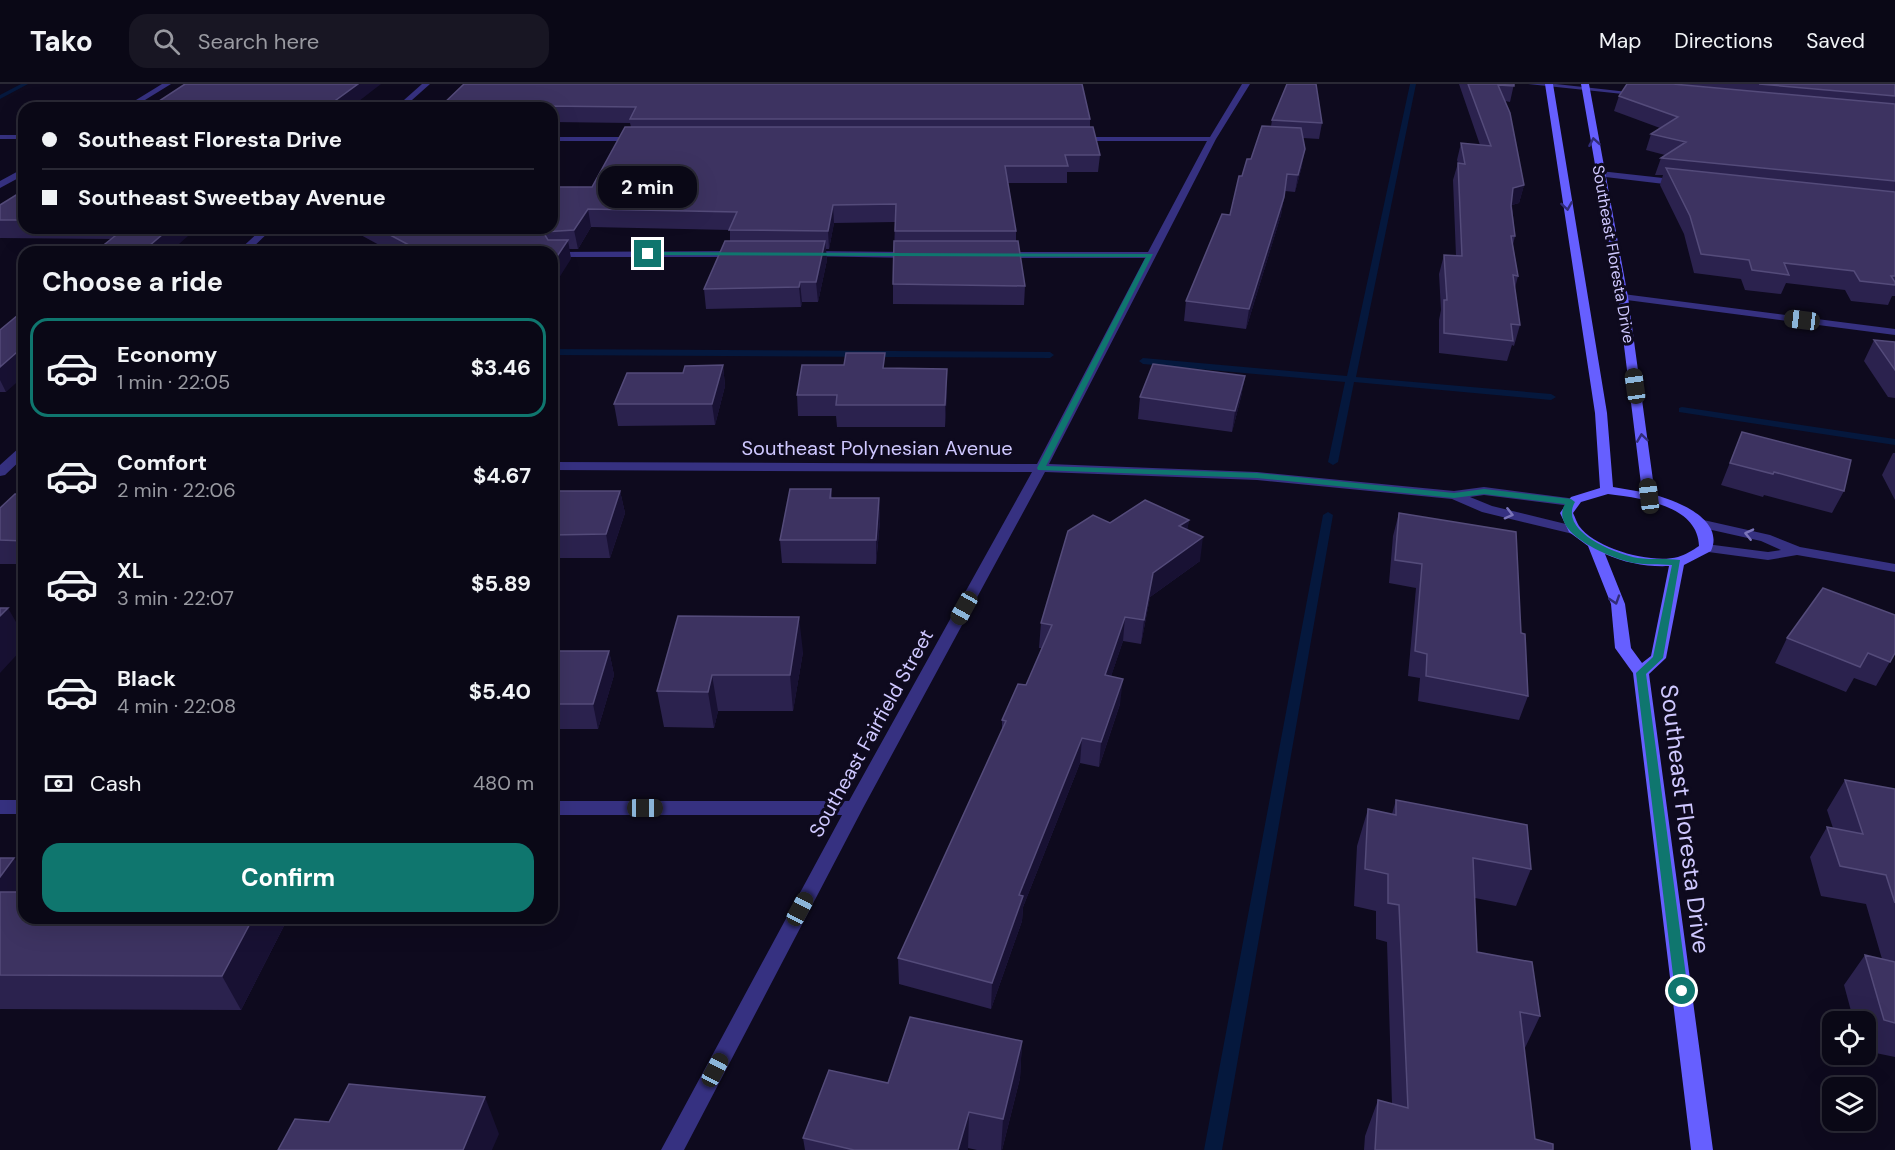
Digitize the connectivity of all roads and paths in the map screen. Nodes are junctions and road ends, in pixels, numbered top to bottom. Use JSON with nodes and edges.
{"nodes":[{"id":1,"x":167,"y":84,"type":"edge"},
{"id":2,"x":426,"y":84,"type":"edge"},
{"id":3,"x":1246,"y":84,"type":"edge"},
{"id":4,"x":1532,"y":84,"type":"edge"},
{"id":5,"x":1549,"y":85,"type":"edge"},
{"id":6,"x":1585,"y":86,"type":"edge"},
{"id":7,"x":1654,"y":95,"type":"edge"},
{"id":8,"x":137,"y":102,"type":"edge"},
{"id":9,"x":406,"y":102,"type":"edge"},
{"id":10,"x":0,"y":137,"type":"edge"},
{"id":11,"x":18,"y":137,"type":"edge"},
{"id":12,"x":558,"y":139,"type":"edge"},
{"id":13,"x":648,"y":139,"type":"edge"},
{"id":14,"x":1068,"y":139,"type":"edge"},
{"id":15,"x":1212,"y":140,"type":"junction"},
{"id":16,"x":18,"y":174,"type":"edge"},
{"id":17,"x":1600,"y":174,"type":"junction"},
{"id":18,"x":1686,"y":183,"type":"edge"},
{"id":19,"x":0,"y":185,"type":"edge"},
{"id":20,"x":262,"y":234,"type":"edge"},
{"id":21,"x":248,"y":246,"type":"edge"},
{"id":22,"x":558,"y":254,"type":"edge"},
{"id":23,"x":743,"y":254,"type":"edge"},
{"id":24,"x":791,"y":254,"type":"edge"},
{"id":25,"x":923,"y":255,"type":"edge"},
{"id":26,"x":983,"y":255,"type":"edge"},
{"id":27,"x":1150,"y":255,"type":"junction"},
{"id":28,"x":1623,"y":297,"type":"junction"},
{"id":29,"x":1895,"y":332,"type":"edge"},
{"id":30,"x":18,"y":455,"type":"edge"},
{"id":31,"x":558,"y":466,"type":"edge"},
{"id":32,"x":4,"y":468,"type":"edge"},
{"id":33,"x":1041,"y":468,"type":"junction"},
{"id":34,"x":1607,"y":490,"type":"junction"},
{"id":35,"x":1454,"y":495,"type":"junction"},
{"id":36,"x":1649,"y":496,"type":"junction"},
{"id":37,"x":1571,"y":502,"type":"junction"},
{"id":38,"x":1699,"y":523,"type":"junction"},
{"id":39,"x":1574,"y":530,"type":"junction"},
{"id":40,"x":1594,"y":545,"type":"junction"},
{"id":41,"x":1706,"y":548,"type":"junction"},
{"id":42,"x":1797,"y":551,"type":"junction"},
{"id":43,"x":1677,"y":562,"type":"junction"},
{"id":44,"x":1895,"y":568,"type":"edge"},
{"id":45,"x":1641,"y":673,"type":"junction"},
{"id":46,"x":0,"y":807,"type":"edge"},
{"id":47,"x":18,"y":807,"type":"edge"},
{"id":48,"x":558,"y":808,"type":"edge"},
{"id":49,"x":854,"y":808,"type":"junction"},
{"id":50,"x":672,"y":1150,"type":"edge"},
{"id":51,"x":1702,"y":1150,"type":"edge"}],
"edges":[{"from":1,"to":8,"type":"street"},
{"from":2,"to":9,"type":"street"},
{"from":3,"to":15,"type":"street","name":"Southeast Fairfield Street"},
{"from":4,"to":5,"type":"street"},
{"from":5,"to":6,"type":"street"},
{"from":5,"to":34,"type":"street","name":"Southeast Floresta Drive","one_way":true},
{"from":6,"to":7,"type":"street"},
{"from":17,"to":6,"type":"street","name":"Southeast Floresta Drive","one_way":true},
{"from":10,"to":11,"type":"street"},
{"from":12,"to":13,"type":"street"},
{"from":14,"to":15,"type":"street"},
{"from":15,"to":27,"type":"street","name":"Southeast Fairfield Street"},
{"from":16,"to":19,"type":"street"},
{"from":17,"to":18,"type":"street"},
{"from":17,"to":28,"type":"street","name":"Southeast Floresta Drive"},
{"from":20,"to":21,"type":"street"},
{"from":22,"to":23,"type":"street"},
{"from":24,"to":25,"type":"street"},
{"from":26,"to":27,"type":"street"},
{"from":27,"to":33,"type":"street","name":"Southeast Fairfield Street"},
{"from":28,"to":29,"type":"street"},
{"from":36,"to":28,"type":"street","name":"Southeast Floresta Drive","one_way":true},
{"from":30,"to":32,"type":"street"},
{"from":31,"to":33,"type":"street","name":"Southeast Polynesian Avenue"},
{"from":33,"to":35,"type":"street","name":"Southeast Polynesian Avenue"},
{"from":33,"to":49,"type":"street","name":"Southeast Fairfield Street"},
{"from":34,"to":36,"type":"street"},
{"from":34,"to":37,"type":"street"},
{"from":35,"to":37,"type":"street","name":"Southeast Polynesian Avenue"},
{"from":35,"to":39,"type":"street","name":"Southeast Polynesian Avenue","one_way":true},
{"from":36,"to":38,"type":"street"},
{"from":37,"to":39,"type":"street"},
{"from":38,"to":41,"type":"street"},
{"from":42,"to":38,"type":"street","one_way":true},
{"from":39,"to":40,"type":"street"},
{"from":40,"to":43,"type":"street"},
{"from":40,"to":45,"type":"street","name":"Southeast Floresta Drive","one_way":true},
{"from":41,"to":42,"type":"street"},
{"from":41,"to":43,"type":"street"},
{"from":42,"to":44,"type":"street"},
{"from":43,"to":45,"type":"street","name":"Southeast Floresta Drive"},
{"from":45,"to":51,"type":"street","name":"Southeast Floresta Drive"},
{"from":46,"to":47,"type":"street"},
{"from":48,"to":49,"type":"street"},
{"from":49,"to":50,"type":"street","name":"Southeast Fairfield Street"}]}
